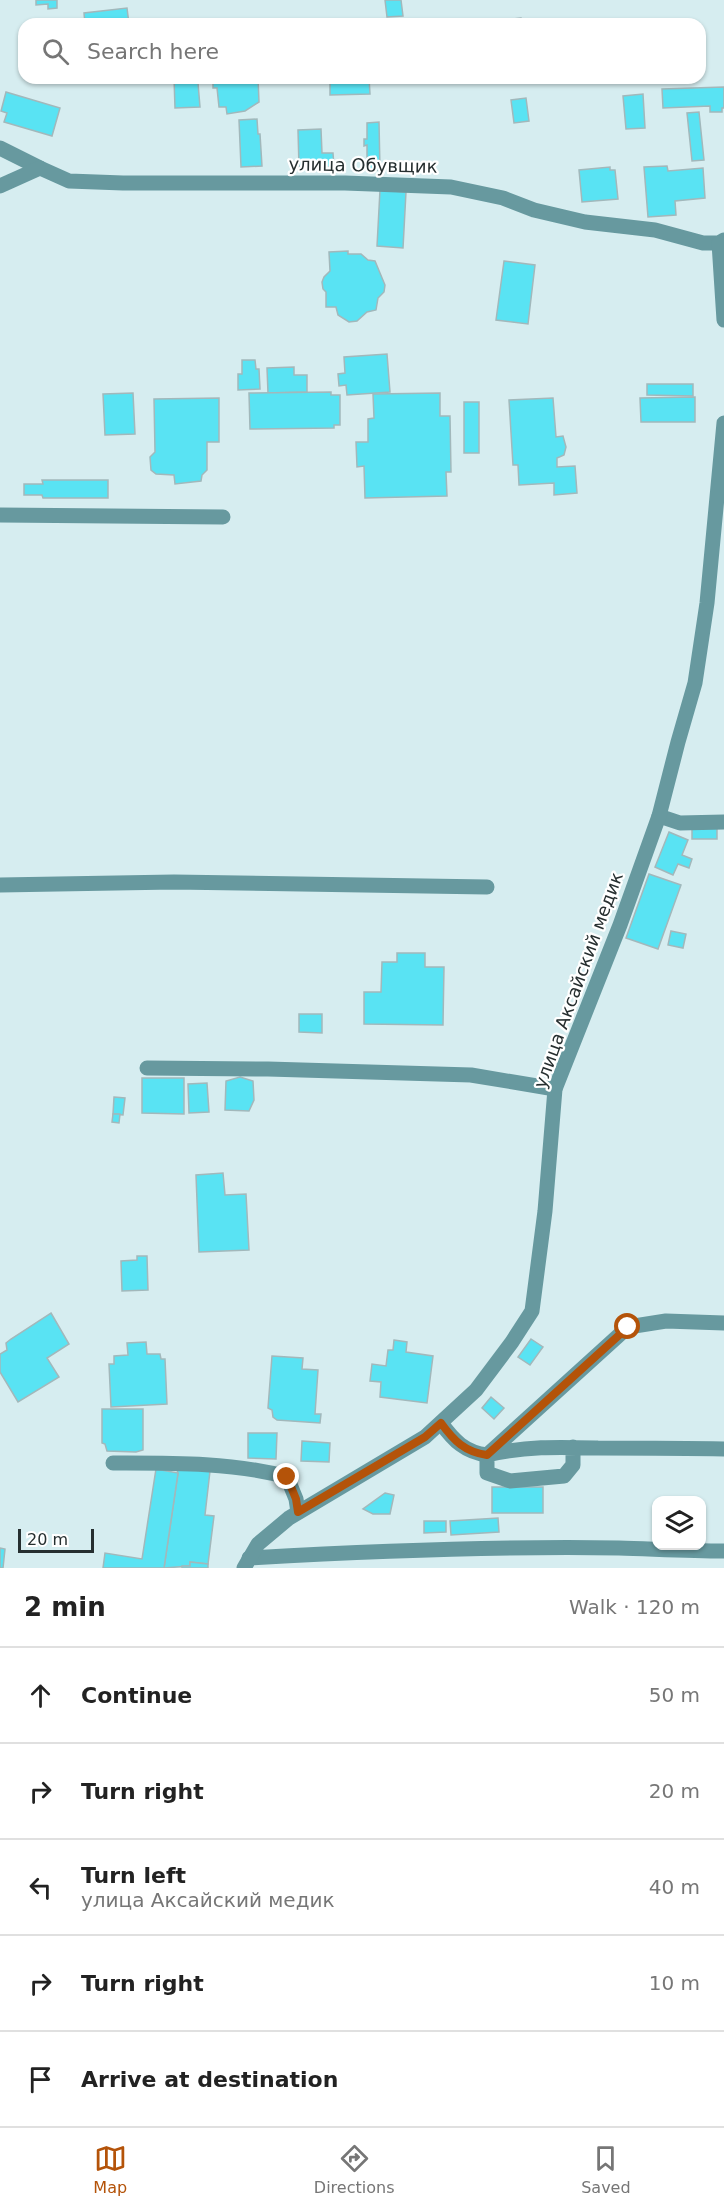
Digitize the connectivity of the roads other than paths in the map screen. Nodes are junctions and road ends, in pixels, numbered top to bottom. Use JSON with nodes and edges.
{"nodes":[{"id":1,"x":0,"y":148,"type":"edge"},
{"id":2,"x":40,"y":168,"type":"junction"},
{"id":3,"x":0,"y":186,"type":"edge"},
{"id":4,"x":722,"y":242,"type":"edge"},
{"id":5,"x":724,"y":315,"type":"edge"},
{"id":6,"x":724,"y":320,"type":"edge"},
{"id":7,"x":724,"y":423,"type":"edge"},
{"id":8,"x":0,"y":515,"type":"edge"},
{"id":9,"x":223,"y":517,"type":"dead end"},
{"id":10,"x":659,"y":816,"type":"junction"},
{"id":11,"x":724,"y":822,"type":"edge"},
{"id":12,"x":0,"y":885,"type":"edge"},
{"id":13,"x":487,"y":886,"type":"dead end"},
{"id":14,"x":147,"y":1068,"type":"dead end"},
{"id":15,"x":555,"y":1089,"type":"junction"},
{"id":16,"x":724,"y":1323,"type":"edge"},
{"id":17,"x":441,"y":1423,"type":"junction"},
{"id":18,"x":573,"y":1448,"type":"junction"},
{"id":19,"x":724,"y":1449,"type":"edge"},
{"id":20,"x":487,"y":1455,"type":"junction"},
{"id":21,"x":113,"y":1463,"type":"dead end"},
{"id":22,"x":298,"y":1512,"type":"junction"},
{"id":23,"x":724,"y":1551,"type":"edge"},
{"id":24,"x":247,"y":1563,"type":"edge"}],
"edges":[{"from":1,"to":2,"type":"street","name":"улица Обувщик"},
{"from":2,"to":3,"type":"street"},
{"from":2,"to":4,"type":"street","name":"улица Обувщик"},
{"from":4,"to":5,"type":"street"},
{"from":5,"to":6,"type":"street"},
{"from":7,"to":10,"type":"street","name":"улица Аксайский медик"},
{"from":8,"to":9,"type":"street"},
{"from":10,"to":11,"type":"street"},
{"from":10,"to":15,"type":"street","name":"улица Аксайский медик"},
{"from":12,"to":13,"type":"street"},
{"from":14,"to":15,"type":"street"},
{"from":15,"to":17,"type":"street","name":"улица Аксайский медик"},
{"from":16,"to":20,"type":"street"},
{"from":17,"to":20,"type":"street"},
{"from":17,"to":22,"type":"street","name":"улица Аксайский медик"},
{"from":18,"to":19,"type":"street"},
{"from":18,"to":20,"type":"street"},
{"from":18,"to":20,"type":"street"},
{"from":21,"to":22,"type":"street"},
{"from":22,"to":24,"type":"street","name":"улица Аксайский медик"},
{"from":23,"to":24,"type":"street"}]}
